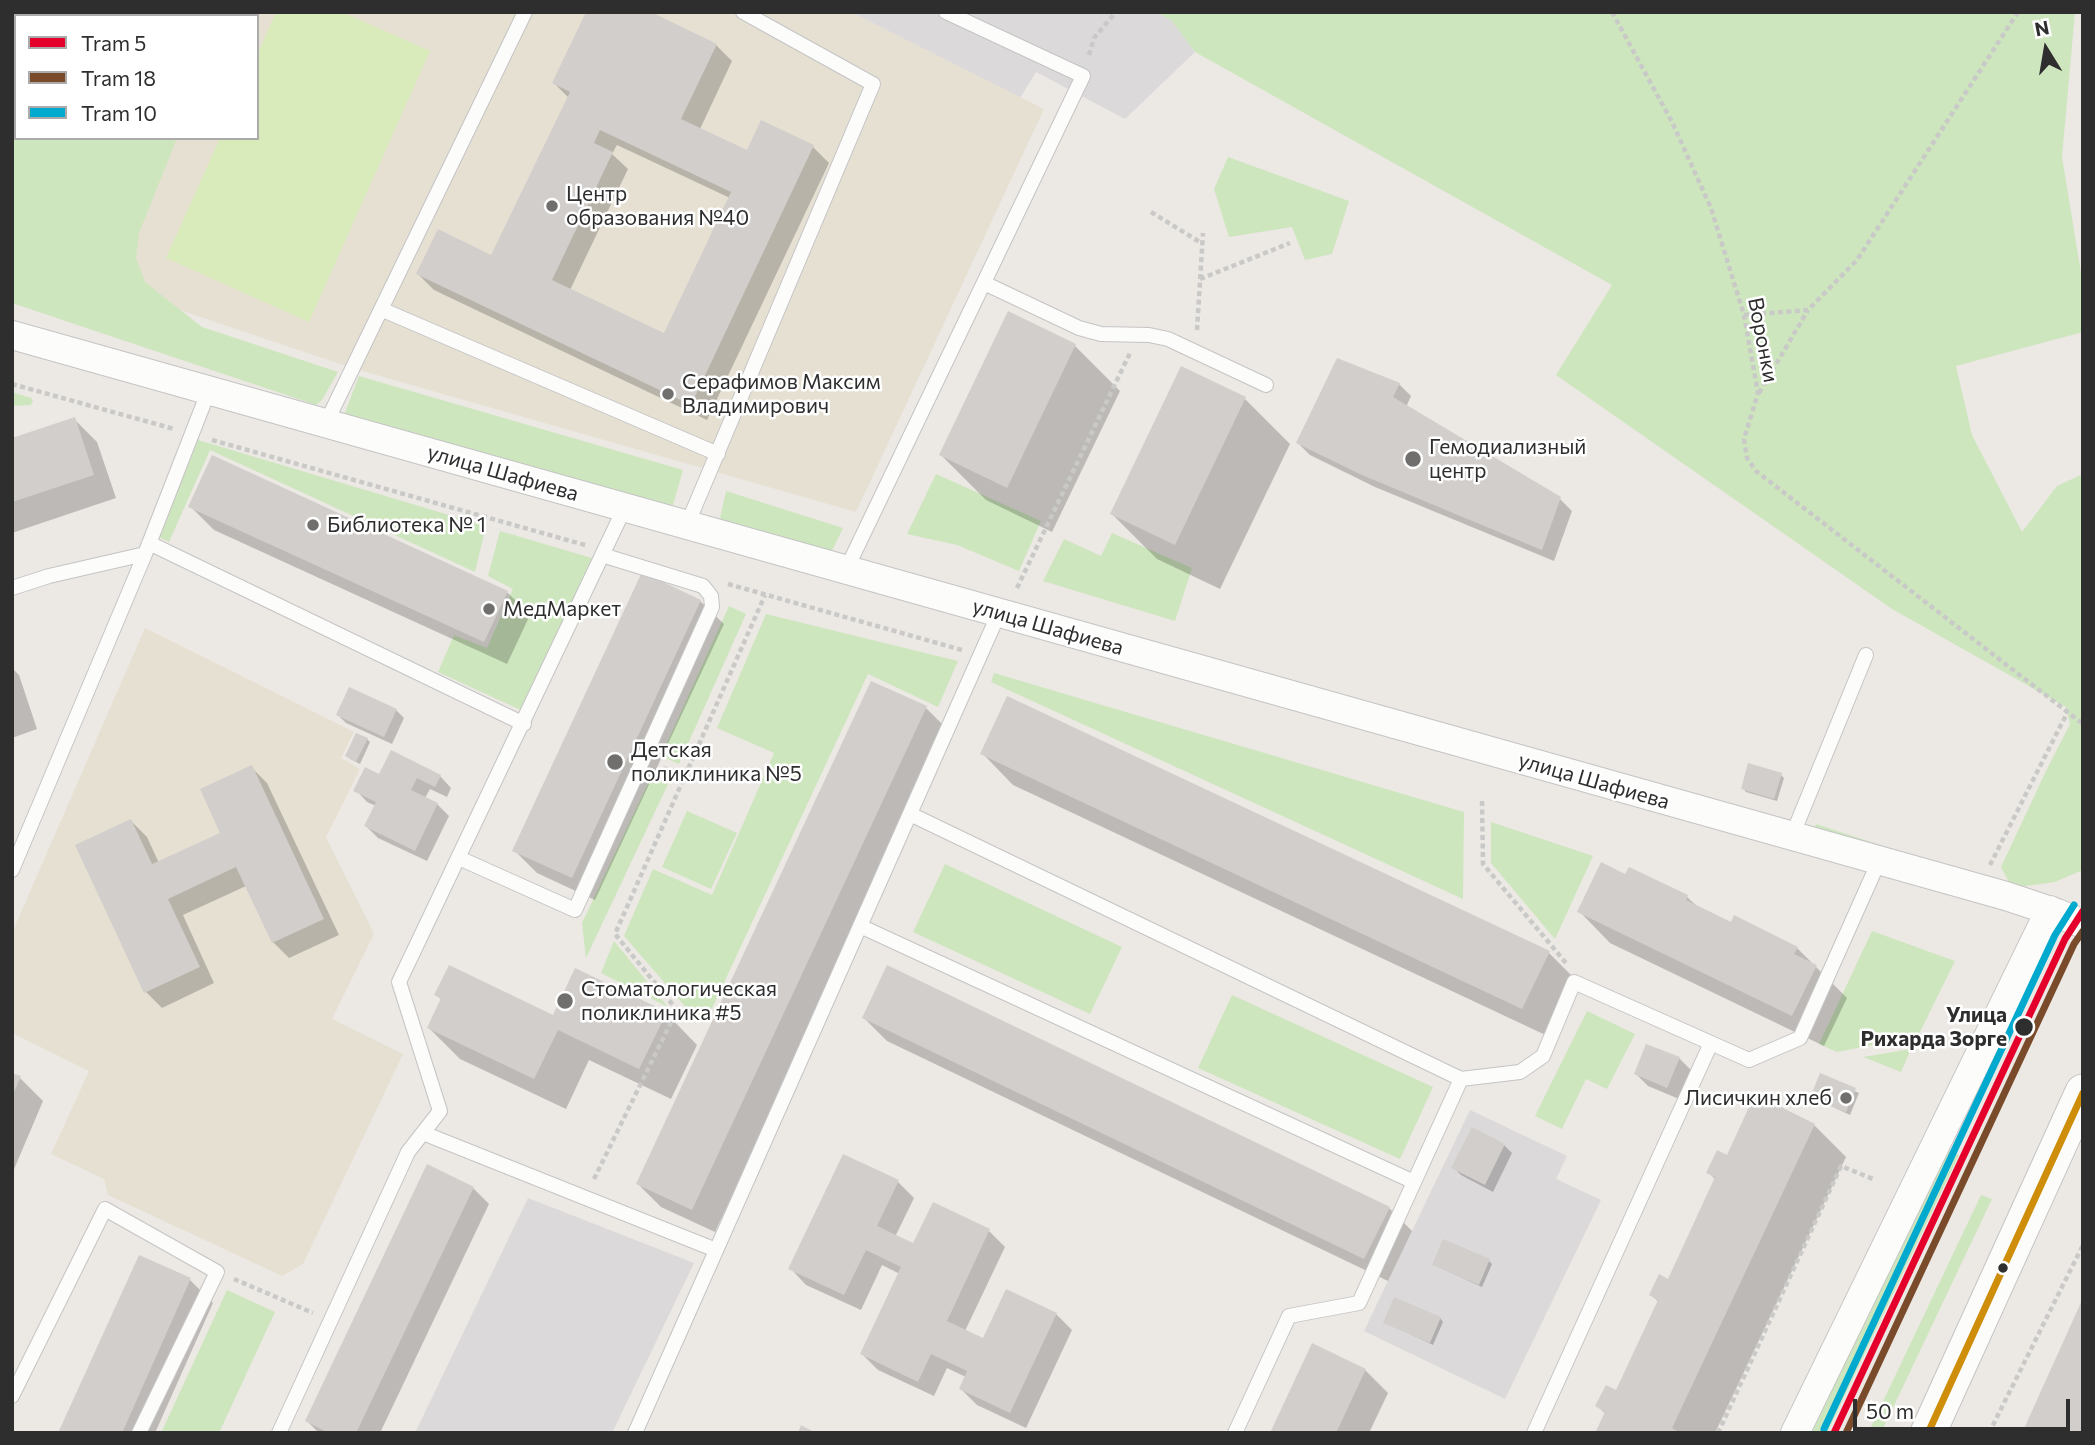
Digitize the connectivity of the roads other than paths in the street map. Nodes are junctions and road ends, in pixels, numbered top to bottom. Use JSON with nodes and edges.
{"nodes":[{"id":1,"x":525,"y":12,"type":"edge"},
{"id":2,"x":743,"y":12,"type":"edge"},
{"id":3,"x":946,"y":12,"type":"edge"},
{"id":4,"x":984,"y":283,"type":"junction"},
{"id":5,"x":383,"y":310,"type":"junction"},
{"id":6,"x":12,"y":335,"type":"edge"},
{"id":7,"x":1266,"y":385,"type":"dead end"},
{"id":8,"x":209,"y":390,"type":"junction"},
{"id":9,"x":326,"y":423,"type":"junction"},
{"id":10,"x":718,"y":454,"type":"junction"},
{"id":11,"x":625,"y":508,"type":"junction"},
{"id":12,"x":687,"y":525,"type":"junction"},
{"id":13,"x":147,"y":549,"type":"junction"},
{"id":14,"x":603,"y":552,"type":"junction"},
{"id":15,"x":846,"y":570,"type":"junction"},
{"id":16,"x":12,"y":588,"type":"edge"},
{"id":17,"x":1002,"y":614,"type":"junction"},
{"id":18,"x":1866,"y":654,"type":"dead end"},
{"id":19,"x":524,"y":724,"type":"junction"},
{"id":20,"x":909,"y":814,"type":"junction"},
{"id":21,"x":1792,"y":836,"type":"junction"},
{"id":22,"x":459,"y":858,"type":"junction"},
{"id":23,"x":1879,"y":861,"type":"junction"},
{"id":24,"x":12,"y":870,"type":"edge"},
{"id":25,"x":2050,"y":910,"type":"junction"},
{"id":26,"x":2083,"y":924,"type":"edge"},
{"id":27,"x":860,"y":926,"type":"junction"},
{"id":28,"x":1711,"y":1043,"type":"junction"},
{"id":29,"x":1461,"y":1079,"type":"junction"},
{"id":30,"x":2083,"y":1092,"type":"edge"},
{"id":31,"x":423,"y":1133,"type":"junction"},
{"id":32,"x":1414,"y":1182,"type":"junction"},
{"id":33,"x":716,"y":1250,"type":"junction"},
{"id":34,"x":12,"y":1396,"type":"edge"},
{"id":35,"x":139,"y":1433,"type":"edge"},
{"id":36,"x":279,"y":1433,"type":"edge"},
{"id":37,"x":635,"y":1433,"type":"edge"},
{"id":38,"x":1235,"y":1433,"type":"edge"},
{"id":39,"x":1534,"y":1433,"type":"edge"},
{"id":40,"x":1795,"y":1433,"type":"edge"},
{"id":41,"x":1928,"y":1433,"type":"edge"}],
"edges":[{"from":1,"to":5,"type":"lane"},
{"from":2,"to":10,"type":"lane"},
{"from":3,"to":4,"type":"lane"},
{"from":4,"to":7,"type":"lane"},
{"from":4,"to":15,"type":"lane"},
{"from":5,"to":9,"type":"lane"},
{"from":5,"to":10,"type":"lane"},
{"from":6,"to":8,"type":"street","name":"улица Шафиева"},
{"from":8,"to":9,"type":"street","name":"улица Шафиева"},
{"from":8,"to":13,"type":"lane"},
{"from":9,"to":11,"type":"street","name":"улица Шафиева"},
{"from":10,"to":12,"type":"lane"},
{"from":11,"to":12,"type":"street","name":"улица Шафиева"},
{"from":11,"to":14,"type":"lane"},
{"from":12,"to":15,"type":"street","name":"улица Шафиева"},
{"from":13,"to":16,"type":"lane"},
{"from":13,"to":19,"type":"lane"},
{"from":13,"to":24,"type":"lane"},
{"from":14,"to":19,"type":"lane"},
{"from":14,"to":22,"type":"lane"},
{"from":15,"to":17,"type":"street","name":"улица Шафиева"},
{"from":17,"to":20,"type":"lane"},
{"from":17,"to":21,"type":"street","name":"улица Шафиева"},
{"from":18,"to":21,"type":"lane"},
{"from":19,"to":22,"type":"lane"},
{"from":20,"to":27,"type":"lane"},
{"from":20,"to":29,"type":"lane"},
{"from":21,"to":23,"type":"street","name":"улица Шафиева"},
{"from":22,"to":31,"type":"lane"},
{"from":23,"to":25,"type":"street","name":"улица Шафиева"},
{"from":23,"to":28,"type":"lane"},
{"from":25,"to":26,"type":"street","name":"улица Шафиева"},
{"from":25,"to":40,"type":"street"},
{"from":27,"to":32,"type":"lane"},
{"from":27,"to":33,"type":"lane"},
{"from":28,"to":29,"type":"lane"},
{"from":28,"to":39,"type":"lane"},
{"from":29,"to":32,"type":"lane"},
{"from":30,"to":41,"type":"street"},
{"from":31,"to":33,"type":"lane"},
{"from":31,"to":36,"type":"lane"},
{"from":32,"to":38,"type":"lane"},
{"from":33,"to":37,"type":"lane"},
{"from":34,"to":35,"type":"lane"}]}
